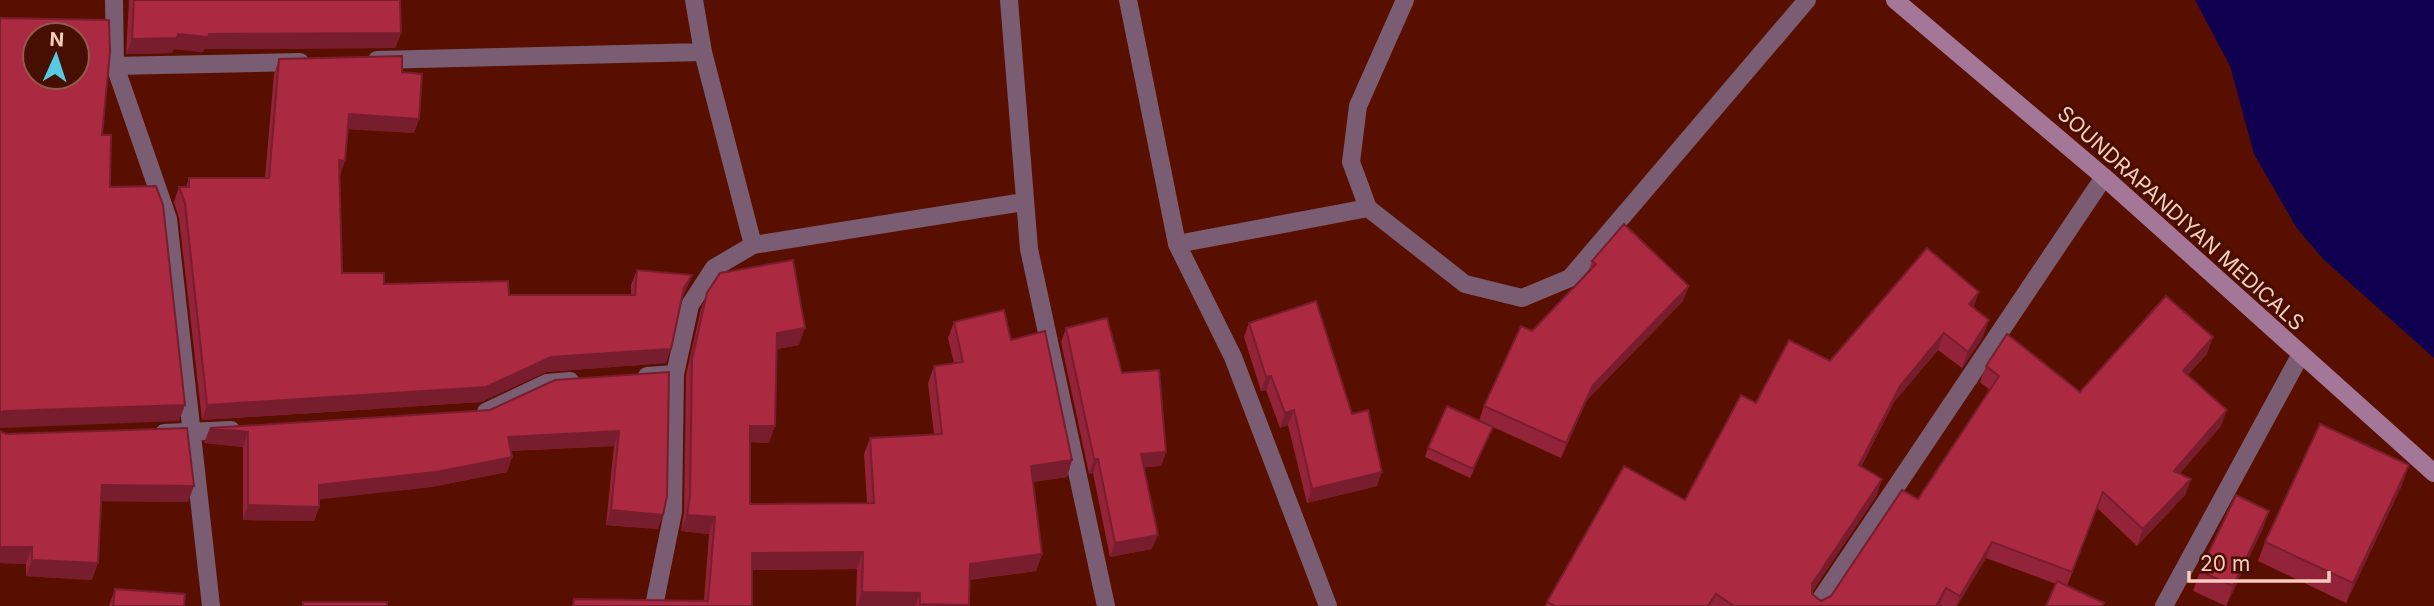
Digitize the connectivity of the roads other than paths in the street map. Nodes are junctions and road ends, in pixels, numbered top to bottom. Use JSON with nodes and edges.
{"nodes":[{"id":1,"x":114,"y":0,"type":"edge"},
{"id":2,"x":694,"y":0,"type":"edge"},
{"id":3,"x":1009,"y":0,"type":"edge"},
{"id":4,"x":1128,"y":0,"type":"edge"},
{"id":5,"x":1405,"y":0,"type":"edge"},
{"id":6,"x":1807,"y":0,"type":"edge"},
{"id":7,"x":1895,"y":0,"type":"edge"},
{"id":8,"x":703,"y":52,"type":"junction"},
{"id":9,"x":361,"y":60,"type":"edge"},
{"id":10,"x":320,"y":61,"type":"edge"},
{"id":11,"x":115,"y":66,"type":"junction"},
{"id":12,"x":2104,"y":177,"type":"junction"},
{"id":13,"x":1023,"y":202,"type":"junction"},
{"id":14,"x":1367,"y":208,"type":"junction"},
{"id":15,"x":1177,"y":244,"type":"junction"},
{"id":16,"x":753,"y":245,"type":"junction"},
{"id":17,"x":2301,"y":354,"type":"junction"},
{"id":18,"x":675,"y":374,"type":"junction"},
{"id":19,"x":624,"y":377,"type":"edge"},
{"id":20,"x":585,"y":380,"type":"edge"},
{"id":21,"x":470,"y":414,"type":"edge"},
{"id":22,"x":244,"y":429,"type":"edge"},
{"id":23,"x":193,"y":432,"type":"junction"},
{"id":24,"x":152,"y":433,"type":"edge"},
{"id":25,"x":2434,"y":473,"type":"edge"},
{"id":26,"x":211,"y":606,"type":"edge"},
{"id":27,"x":654,"y":606,"type":"edge"},
{"id":28,"x":1106,"y":606,"type":"edge"},
{"id":29,"x":1328,"y":606,"type":"edge"},
{"id":30,"x":1816,"y":606,"type":"edge"},
{"id":31,"x":2164,"y":606,"type":"edge"}],
"edges":[{"from":1,"to":11,"type":"street"},
{"from":2,"to":8,"type":"street"},
{"from":3,"to":13,"type":"street"},
{"from":4,"to":15,"type":"street"},
{"from":5,"to":14,"type":"street"},
{"from":6,"to":14,"type":"street"},
{"from":7,"to":12,"type":"main road","name":"SOUNDRAPANDIYAN MEDICALS"},
{"from":8,"to":9,"type":"street"},
{"from":8,"to":16,"type":"street"},
{"from":10,"to":11,"type":"street"},
{"from":11,"to":23,"type":"street"},
{"from":12,"to":17,"type":"main road","name":"SOUNDRAPANDIYAN MEDICALS"},
{"from":12,"to":30,"type":"street"},
{"from":13,"to":16,"type":"street"},
{"from":13,"to":28,"type":"street"},
{"from":14,"to":15,"type":"street"},
{"from":15,"to":29,"type":"street"},
{"from":16,"to":18,"type":"street"},
{"from":17,"to":25,"type":"main road","name":"SOUNDRAPANDIYAN MEDICALS"},
{"from":17,"to":31,"type":"street"},
{"from":18,"to":19,"type":"street"},
{"from":18,"to":27,"type":"street"},
{"from":20,"to":21,"type":"street"},
{"from":22,"to":23,"type":"street"},
{"from":23,"to":24,"type":"street"},
{"from":23,"to":26,"type":"street"}]}
